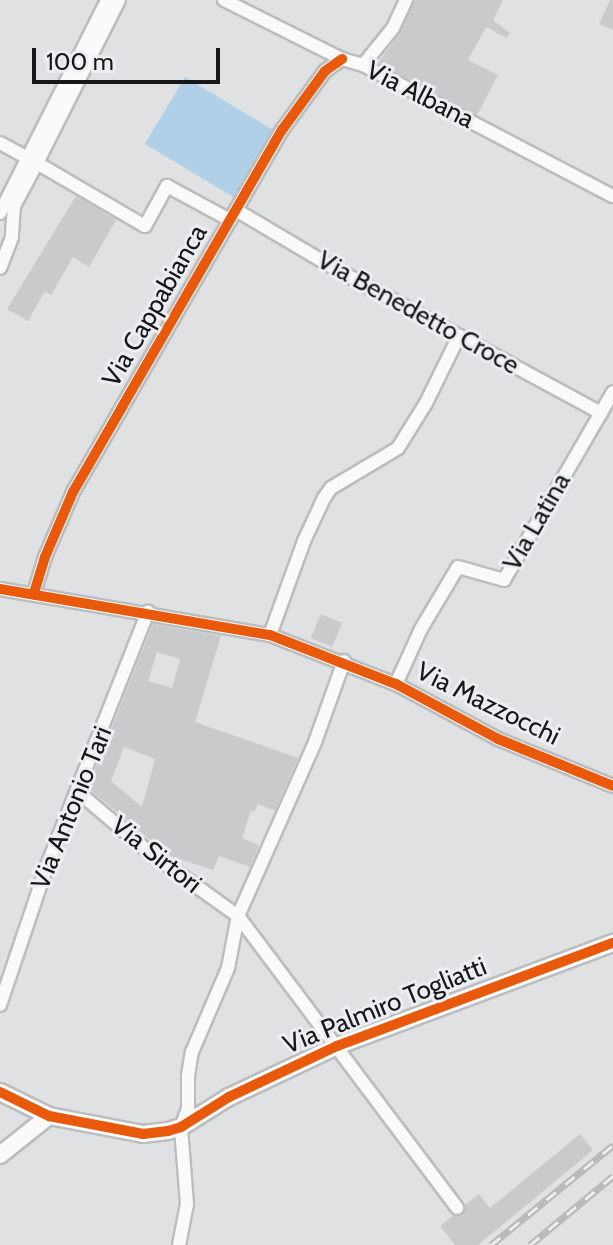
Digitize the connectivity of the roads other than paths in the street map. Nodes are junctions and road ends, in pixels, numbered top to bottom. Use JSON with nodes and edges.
{"nodes":[{"id":1,"x":107,"y":0,"type":"edge"},
{"id":2,"x":119,"y":0,"type":"edge"},
{"id":3,"x":224,"y":0,"type":"edge"},
{"id":4,"x":406,"y":0,"type":"edge"},
{"id":5,"x":342,"y":59,"type":"junction"},
{"id":6,"x":363,"y":65,"type":"junction"},
{"id":7,"x":0,"y":143,"type":"edge"},
{"id":8,"x":35,"y":162,"type":"junction"},
{"id":9,"x":613,"y":196,"type":"edge"},
{"id":10,"x":0,"y":213,"type":"edge"},
{"id":11,"x":233,"y":215,"type":"junction"},
{"id":12,"x":6,"y":236,"type":"edge"},
{"id":13,"x":0,"y":268,"type":"edge"},
{"id":14,"x":459,"y":336,"type":"junction"},
{"id":15,"x":613,"y":392,"type":"edge"},
{"id":16,"x":601,"y":413,"type":"junction"},
{"id":17,"x":0,"y":589,"type":"edge"},
{"id":18,"x":34,"y":593,"type":"junction"},
{"id":19,"x":148,"y":612,"type":"junction"},
{"id":20,"x":270,"y":635,"type":"junction"},
{"id":21,"x":344,"y":661,"type":"junction"},
{"id":22,"x":396,"y":684,"type":"junction"},
{"id":23,"x":613,"y":786,"type":"edge"},
{"id":24,"x":77,"y":791,"type":"junction"},
{"id":25,"x":238,"y":916,"type":"junction"},
{"id":26,"x":613,"y":943,"type":"edge"},
{"id":27,"x":0,"y":1005,"type":"edge"},
{"id":28,"x":337,"y":1046,"type":"junction"},
{"id":29,"x":0,"y":1092,"type":"edge"},
{"id":30,"x":49,"y":1116,"type":"junction"},
{"id":31,"x":181,"y":1127,"type":"junction"},
{"id":32,"x":0,"y":1155,"type":"edge"},
{"id":33,"x":457,"y":1208,"type":"dead end"},
{"id":34,"x":179,"y":1245,"type":"edge"}],
"edges":[{"from":1,"to":8,"type":"street"},
{"from":2,"to":8,"type":"street"},
{"from":3,"to":5,"type":"street","name":"Via Albana"},
{"from":4,"to":6,"type":"street"},
{"from":5,"to":6,"type":"street","name":"Via Albana"},
{"from":5,"to":11,"type":"street","name":"Via Cappabianca"},
{"from":6,"to":9,"type":"street","name":"Via Albana"},
{"from":7,"to":8,"type":"street"},
{"from":8,"to":10,"type":"street"},
{"from":8,"to":11,"type":"street","name":"Via Benedetto Croce"},
{"from":8,"to":12,"type":"street"},
{"from":11,"to":14,"type":"street","name":"Via Benedetto Croce"},
{"from":11,"to":18,"type":"street","name":"Via Cappabianca"},
{"from":12,"to":13,"type":"street"},
{"from":14,"to":16,"type":"street","name":"Via Benedetto Croce"},
{"from":14,"to":20,"type":"street"},
{"from":15,"to":16,"type":"street","name":"Via Latina"},
{"from":16,"to":22,"type":"street","name":"Via Latina"},
{"from":17,"to":18,"type":"street","name":"Via Mazzocchi"},
{"from":18,"to":19,"type":"street","name":"Via Mazzocchi"},
{"from":19,"to":20,"type":"street","name":"Via Mazzocchi"},
{"from":19,"to":24,"type":"street","name":"Via Antonio Tari"},
{"from":20,"to":21,"type":"street","name":"Via Mazzocchi"},
{"from":21,"to":22,"type":"street","name":"Via Mazzocchi"},
{"from":21,"to":25,"type":"street"},
{"from":22,"to":23,"type":"street","name":"Via Mazzocchi"},
{"from":24,"to":25,"type":"street","name":"Via Sirtori"},
{"from":24,"to":27,"type":"street","name":"Via Antonio Tari"},
{"from":25,"to":28,"type":"street","name":"Via Sirtori"},
{"from":25,"to":31,"type":"street"},
{"from":26,"to":28,"type":"street","name":"Via Palmiro Togliatti"},
{"from":28,"to":31,"type":"street","name":"Via Palmiro Togliatti"},
{"from":28,"to":33,"type":"street","name":"Via Sirtori"},
{"from":29,"to":30,"type":"street"},
{"from":30,"to":31,"type":"street"},
{"from":30,"to":32,"type":"street"},
{"from":31,"to":34,"type":"street"}]}
